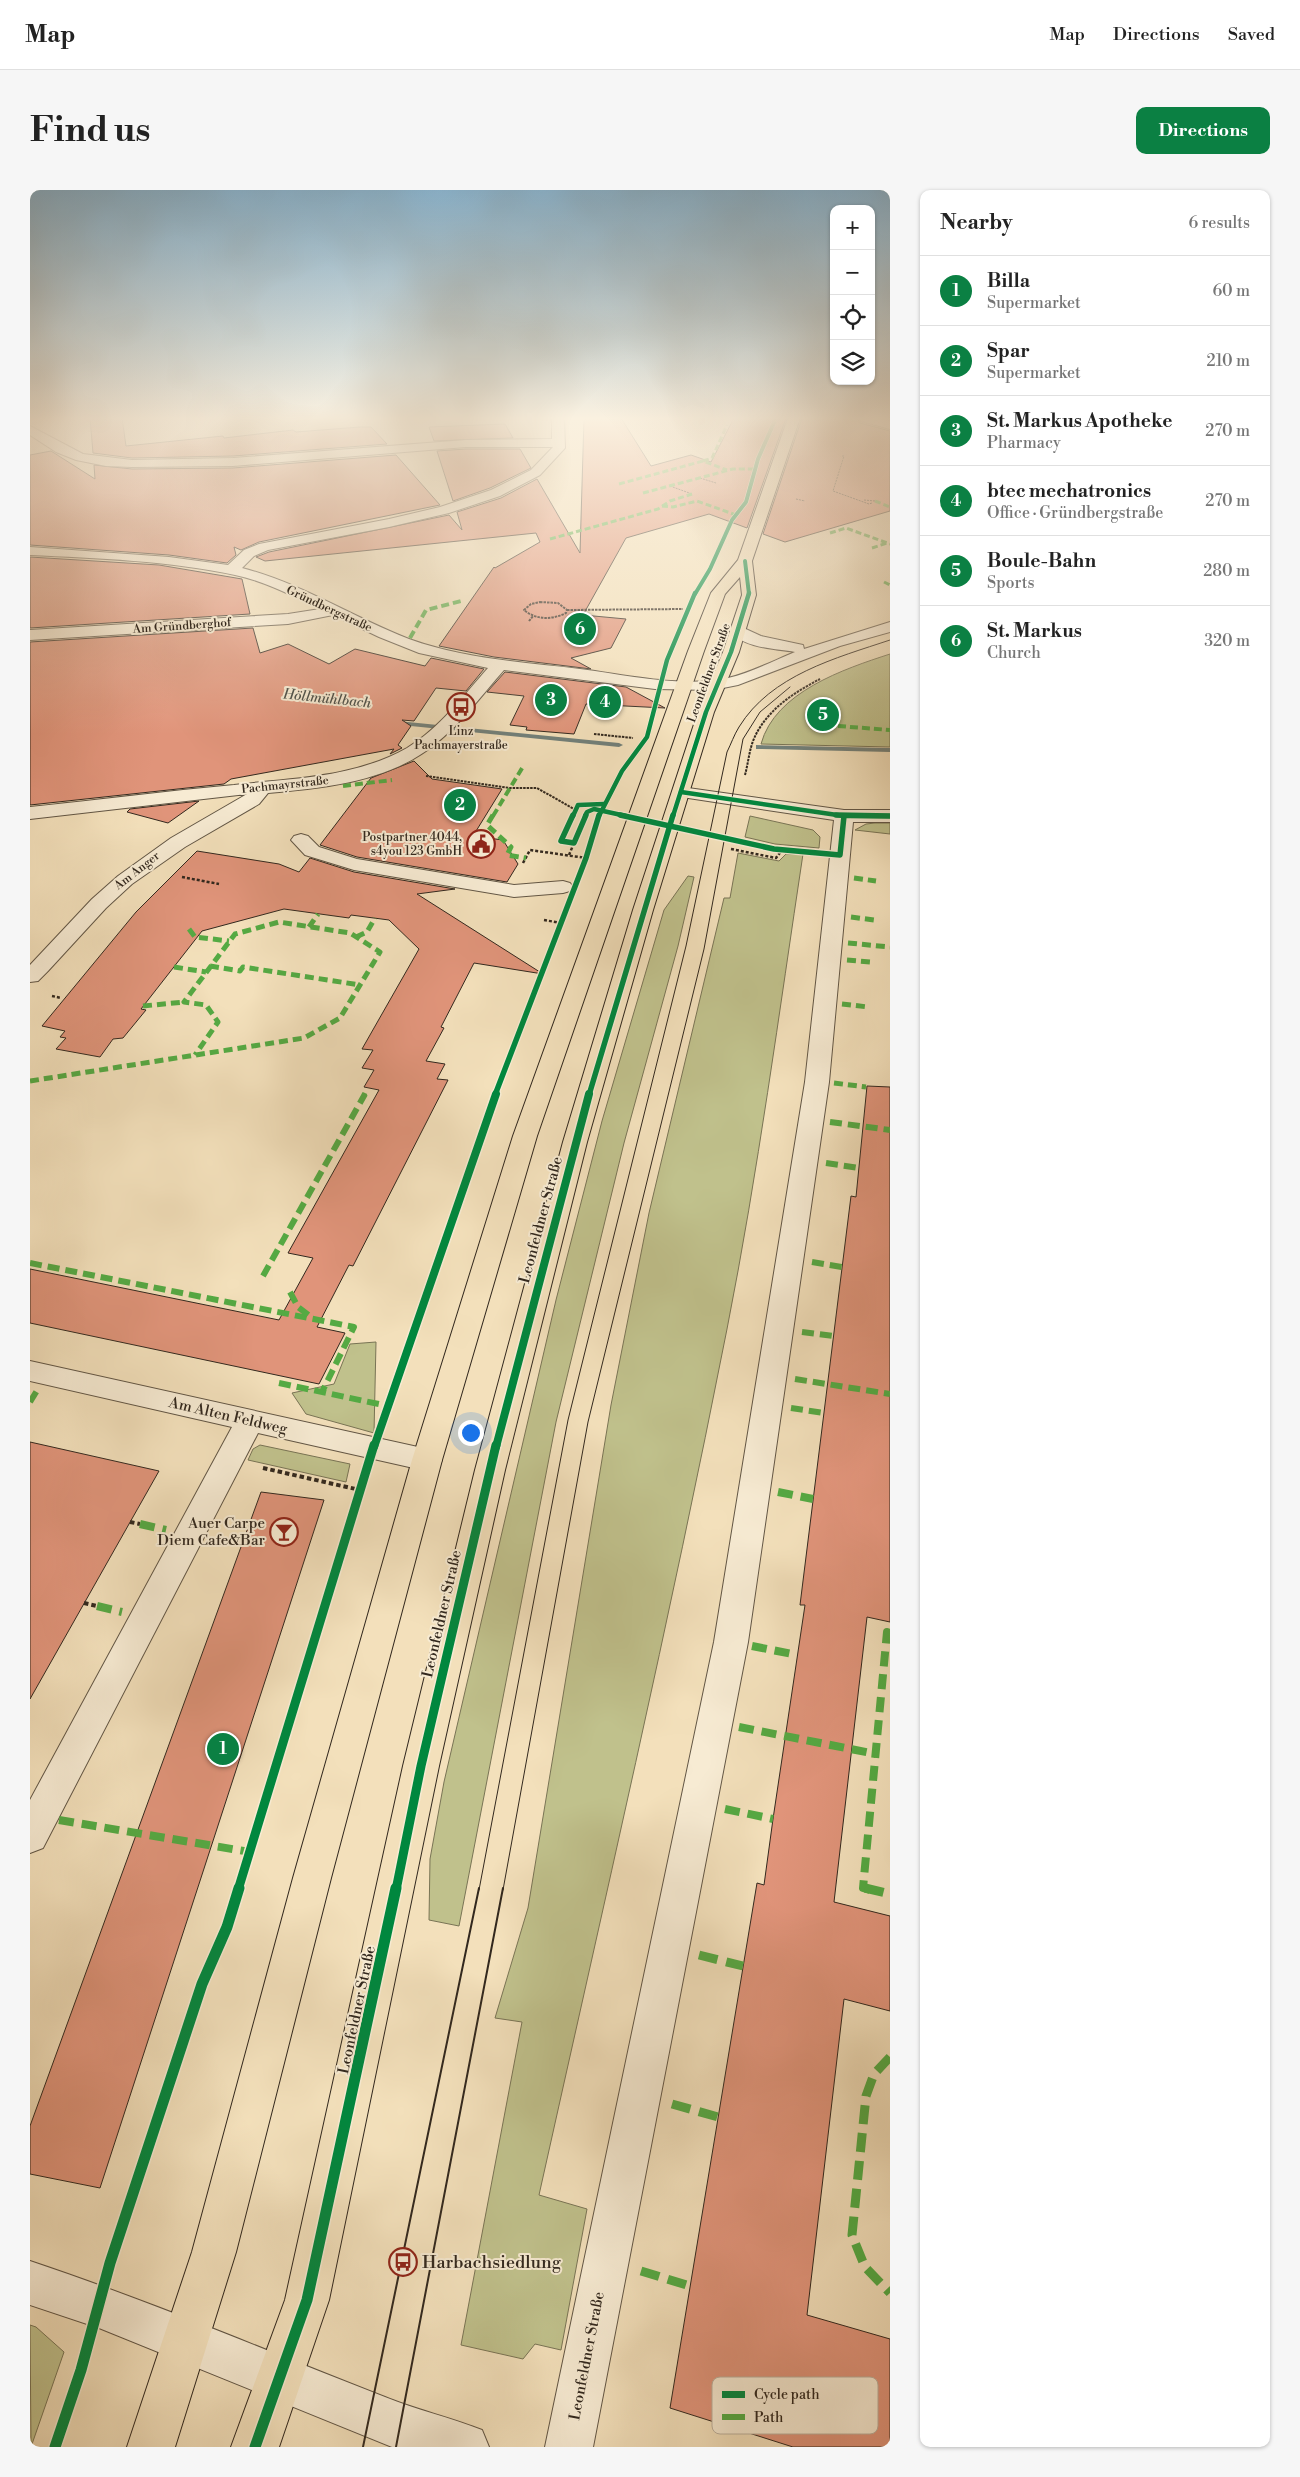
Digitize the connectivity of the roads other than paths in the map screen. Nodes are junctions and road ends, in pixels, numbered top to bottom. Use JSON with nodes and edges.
{"nodes":[{"id":1,"x":385,"y":523,"type":"edge"},
{"id":2,"x":758,"y":523,"type":"edge"},
{"id":3,"x":30,"y":551,"type":"edge"},
{"id":4,"x":745,"y":561,"type":"junction"},
{"id":5,"x":231,"y":570,"type":"junction"},
{"id":6,"x":332,"y":611,"type":"junction"},
{"id":7,"x":890,"y":627,"type":"edge"},
{"id":8,"x":737,"y":630,"type":"junction"},
{"id":9,"x":30,"y":635,"type":"edge"},
{"id":10,"x":834,"y":643,"type":"junction"},
{"id":11,"x":798,"y":648,"type":"junction"},
{"id":12,"x":500,"y":665,"type":"junction"},
{"id":13,"x":725,"y":665,"type":"junction"},
{"id":14,"x":687,"y":677,"type":"junction"},
{"id":15,"x":718,"y":685,"type":"junction"},
{"id":16,"x":257,"y":788,"type":"junction"},
{"id":17,"x":681,"y":792,"type":"junction"},
{"id":18,"x":30,"y":813,"type":"edge"},
{"id":19,"x":844,"y":816,"type":"junction"},
{"id":20,"x":890,"y":816,"type":"edge"},
{"id":21,"x":300,"y":840,"type":"dead end"},
{"id":22,"x":563,"y":887,"type":"dead end"},
{"id":23,"x":30,"y":976,"type":"edge"},
{"id":24,"x":30,"y":1372,"type":"edge"},
{"id":25,"x":250,"y":1421,"type":"junction"},
{"id":26,"x":427,"y":1460,"type":"junction"},
{"id":27,"x":30,"y":1836,"type":"edge"},
{"id":28,"x":30,"y":2283,"type":"edge"},
{"id":29,"x":186,"y":2341,"type":"junction"},
{"id":30,"x":279,"y":2379,"type":"junction"},
{"id":31,"x":151,"y":2447,"type":"edge"},
{"id":32,"x":255,"y":2447,"type":"edge"},
{"id":33,"x":465,"y":2447,"type":"edge"},
{"id":34,"x":569,"y":2447,"type":"edge"}],
"edges":[{"from":1,"to":5,"type":"street"},
{"from":2,"to":4,"type":"main road","name":"Leonfeldner Straße"},
{"from":3,"to":5,"type":"street","name":"Gründbergstraße"},
{"from":4,"to":8,"type":"main road","name":"Leonfeldner Straße"},
{"from":4,"to":14,"type":"main road","name":"Leonfeldner Straße"},
{"from":5,"to":6,"type":"street","name":"Gründbergstraße"},
{"from":6,"to":9,"type":"street","name":"Am Gründberghof"},
{"from":6,"to":12,"type":"street","name":"Gründbergstraße"},
{"from":7,"to":10,"type":"street"},
{"from":8,"to":11,"type":"street"},
{"from":8,"to":13,"type":"main road","name":"Leonfeldner Straße"},
{"from":10,"to":11,"type":"street"},
{"from":10,"to":15,"type":"street"},
{"from":11,"to":13,"type":"street"},
{"from":12,"to":14,"type":"street","name":"Gründbergstraße"},
{"from":12,"to":16,"type":"street","name":"Pachmayrstraße"},
{"from":13,"to":14,"type":"street","name":"Leonfeldner Straße"},
{"from":13,"to":15,"type":"main road","name":"Leonfeldner Straße"},
{"from":14,"to":15,"type":"street","name":"Leonfeldner Straße"},
{"from":14,"to":26,"type":"main road","name":"Leonfeldner Straße"},
{"from":15,"to":17,"type":"main road","name":"Leonfeldner Straße"},
{"from":16,"to":18,"type":"street","name":"Pachmayrstraße"},
{"from":16,"to":23,"type":"street","name":"Am Anger"},
{"from":17,"to":19,"type":"street"},
{"from":17,"to":30,"type":"main road","name":"Leonfeldner Straße"},
{"from":19,"to":20,"type":"street"},
{"from":19,"to":34,"type":"street","name":"Leonfeldner Straße"},
{"from":21,"to":22,"type":"street"},
{"from":24,"to":25,"type":"street","name":"Am Alten Feldweg"},
{"from":25,"to":26,"type":"street","name":"Am Alten Feldweg"},
{"from":25,"to":27,"type":"street"},
{"from":26,"to":29,"type":"main road","name":"Leonfeldner Straße"},
{"from":28,"to":29,"type":"street"},
{"from":29,"to":30,"type":"street"},
{"from":29,"to":31,"type":"main road","name":"Leonfeldner Straße"},
{"from":30,"to":32,"type":"main road","name":"Leonfeldner Straße"},
{"from":30,"to":33,"type":"street"}]}
